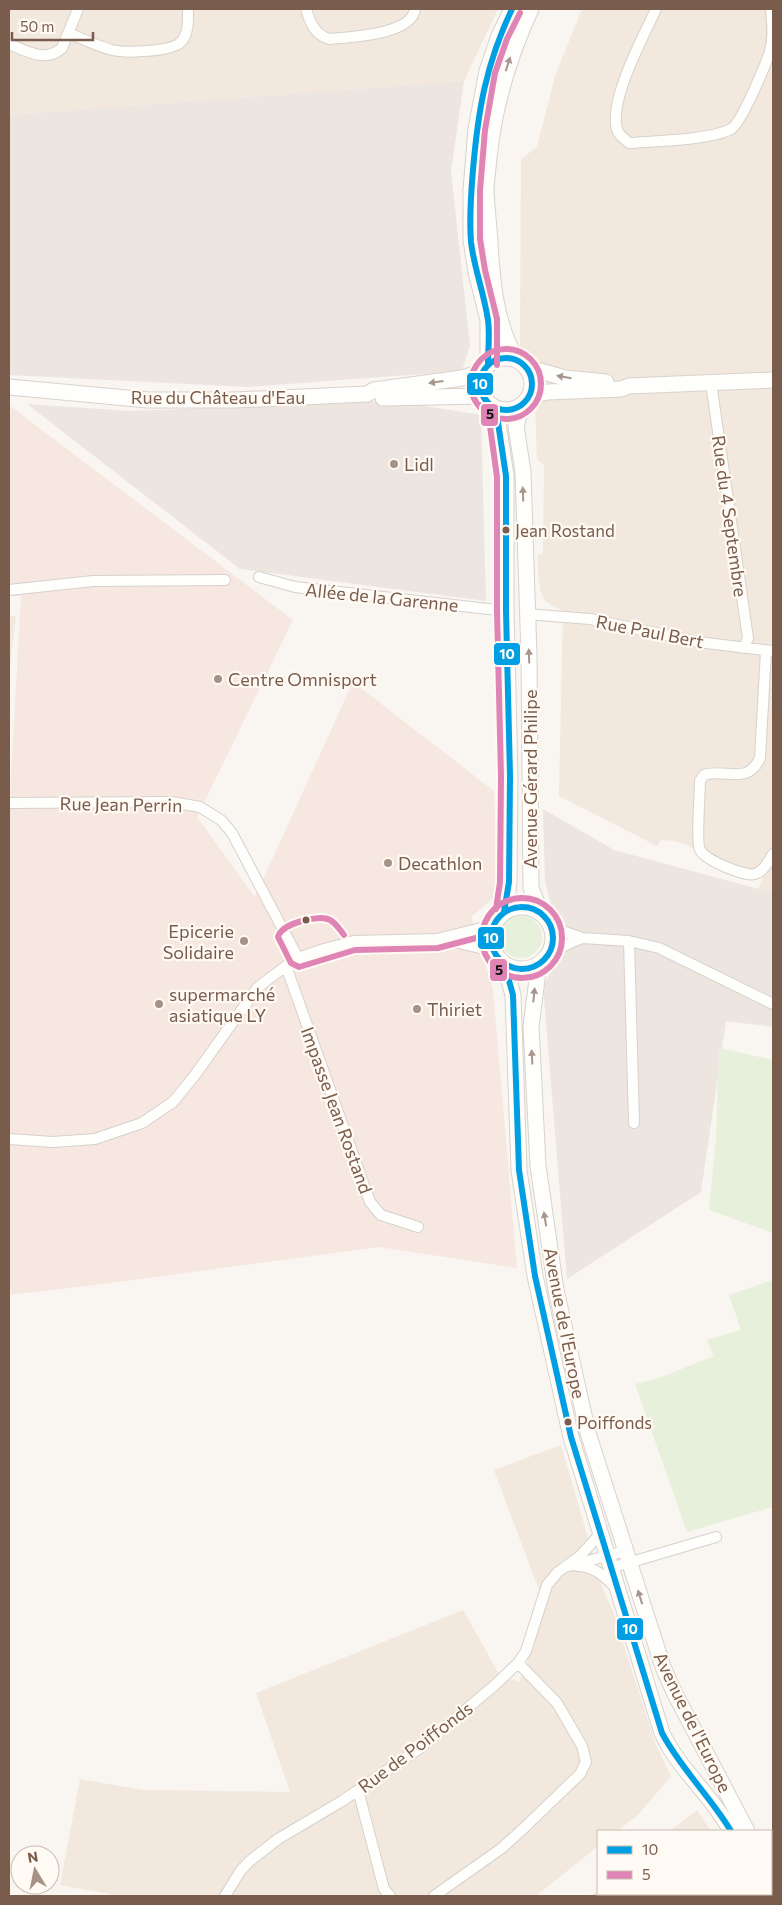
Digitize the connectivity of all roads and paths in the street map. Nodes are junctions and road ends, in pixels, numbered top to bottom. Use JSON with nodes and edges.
{"nodes":[{"id":1,"x":78,"y":9,"type":"edge"},
{"id":2,"x":188,"y":9,"type":"edge"},
{"id":3,"x":306,"y":9,"type":"edge"},
{"id":4,"x":415,"y":9,"type":"edge"},
{"id":5,"x":512,"y":9,"type":"edge"},
{"id":6,"x":531,"y":9,"type":"edge"},
{"id":7,"x":656,"y":9,"type":"edge"},
{"id":8,"x":771,"y":9,"type":"edge"},
{"id":9,"x":68,"y":33,"type":"junction"},
{"id":10,"x":9,"y":44,"type":"edge"},
{"id":11,"x":522,"y":363,"type":"junction"},
{"id":12,"x":486,"y":368,"type":"junction"},
{"id":13,"x":773,"y":380,"type":"edge"},
{"id":14,"x":711,"y":383,"type":"junction"},
{"id":15,"x":629,"y":386,"type":"junction"},
{"id":16,"x":9,"y":387,"type":"edge"},
{"id":17,"x":367,"y":394,"type":"junction"},
{"id":18,"x":485,"y":398,"type":"junction"},
{"id":19,"x":526,"y":400,"type":"junction"},
{"id":20,"x":259,"y":577,"type":"dead end"},
{"id":21,"x":225,"y":580,"type":"dead end"},
{"id":22,"x":9,"y":590,"type":"edge"},
{"id":23,"x":506,"y":611,"type":"junction"},
{"id":24,"x":526,"y":614,"type":"junction"},
{"id":25,"x":744,"y":648,"type":"junction"},
{"id":26,"x":769,"y":651,"type":"edge"},
{"id":27,"x":9,"y":803,"type":"edge"},
{"id":28,"x":773,"y":854,"type":"edge"},
{"id":29,"x":504,"y":912,"type":"junction"},
{"id":30,"x":540,"y":913,"type":"junction"},
{"id":31,"x":493,"y":925,"type":"junction"},
{"id":32,"x":551,"y":927,"type":"junction"},
{"id":33,"x":582,"y":938,"type":"junction"},
{"id":34,"x":437,"y":939,"type":"junction"},
{"id":35,"x":629,"y":941,"type":"junction"},
{"id":36,"x":550,"y":952,"type":"junction"},
{"id":37,"x":496,"y":955,"type":"junction"},
{"id":38,"x":298,"y":958,"type":"junction"},
{"id":39,"x":539,"y":964,"type":"junction"},
{"id":40,"x":286,"y":966,"type":"junction"},
{"id":41,"x":773,"y":1004,"type":"edge"},
{"id":42,"x":634,"y":1123,"type":"dead end"},
{"id":43,"x":9,"y":1139,"type":"edge"},
{"id":44,"x":418,"y":1227,"type":"dead end"},
{"id":45,"x":600,"y":1534,"type":"junction"},
{"id":46,"x":716,"y":1537,"type":"dead end"},
{"id":47,"x":627,"y":1557,"type":"junction"},
{"id":48,"x":609,"y":1562,"type":"junction"},
{"id":49,"x":566,"y":1567,"type":"junction"},
{"id":50,"x":618,"y":1590,"type":"junction"},
{"id":51,"x":518,"y":1663,"type":"junction"},
{"id":52,"x":358,"y":1790,"type":"junction"},
{"id":53,"x":730,"y":1830,"type":"edge"},
{"id":54,"x":746,"y":1830,"type":"edge"},
{"id":55,"x":225,"y":1896,"type":"edge"},
{"id":56,"x":390,"y":1896,"type":"edge"},
{"id":57,"x":434,"y":1896,"type":"edge"}],
"edges":[{"from":1,"to":9,"type":"street"},
{"from":2,"to":9,"type":"street"},
{"from":3,"to":4,"type":"street"},
{"from":5,"to":12,"type":"main road"},
{"from":11,"to":6,"type":"main road","one_way":true},
{"from":7,"to":8,"type":"street"},
{"from":9,"to":10,"type":"street"},
{"from":11,"to":12,"type":"main road"},
{"from":15,"to":11,"type":"main road","one_way":true},
{"from":11,"to":19,"type":"main road"},
{"from":12,"to":17,"type":"main road","name":"Rue du Château d'Eau","one_way":true},
{"from":12,"to":18,"type":"main road"},
{"from":13,"to":14,"type":"main road"},
{"from":14,"to":15,"type":"main road"},
{"from":14,"to":25,"type":"street","name":"Rue du 4 Septembre"},
{"from":15,"to":19,"type":"main road"},
{"from":16,"to":17,"type":"main road","name":"Rue du Château d'Eau"},
{"from":17,"to":18,"type":"main road","name":"Rue du Château d'Eau"},
{"from":18,"to":19,"type":"main road"},
{"from":18,"to":23,"type":"main road","name":"Avenue Gérard Philipe"},
{"from":24,"to":19,"type":"main road","name":"Avenue Gérard Philipe","one_way":true},
{"from":20,"to":23,"type":"street","name":"Allée de la Garenne"},
{"from":21,"to":22,"type":"street"},
{"from":23,"to":29,"type":"main road","name":"Avenue Gérard Philipe"},
{"from":24,"to":25,"type":"street","name":"Rue Paul Bert"},
{"from":30,"to":24,"type":"main road","name":"Avenue Gérard Philipe","one_way":true},
{"from":25,"to":26,"type":"street","name":"Rue Paul Bert"},
{"from":26,"to":28,"type":"street"},
{"from":27,"to":38,"type":"street","name":"Rue Jean Perrin"},
{"from":29,"to":30,"type":"main road"},
{"from":29,"to":31,"type":"main road"},
{"from":30,"to":32,"type":"main road"},
{"from":31,"to":34,"type":"street"},
{"from":31,"to":37,"type":"main road"},
{"from":32,"to":33,"type":"street"},
{"from":32,"to":36,"type":"main road"},
{"from":33,"to":35,"type":"street"},
{"from":33,"to":36,"type":"street"},
{"from":34,"to":37,"type":"street"},
{"from":34,"to":38,"type":"street"},
{"from":35,"to":41,"type":"street"},
{"from":35,"to":42,"type":"street"},
{"from":36,"to":39,"type":"main road"},
{"from":37,"to":39,"type":"main road"},
{"from":37,"to":45,"type":"main road","name":"Avenue de l'Europe"},
{"from":38,"to":40,"type":"street"},
{"from":47,"to":39,"type":"main road","name":"Avenue de l'Europe","one_way":true},
{"from":40,"to":43,"type":"street"},
{"from":40,"to":44,"type":"street","name":"Impasse Jean Rostand"},
{"from":45,"to":48,"type":"main road","name":"Avenue de l'Europe"},
{"from":45,"to":49,"type":"street","name":"Rue de Poiffonds"},
{"from":46,"to":47,"type":"street","name":"Rue de Poiffonds"},
{"from":47,"to":48,"type":"street","name":"Rue de Poiffonds"},
{"from":54,"to":47,"type":"main road","name":"Avenue de l'Europe","one_way":true},
{"from":48,"to":49,"type":"street","name":"Rue de Poiffonds"},
{"from":48,"to":50,"type":"main road","name":"Avenue de l'Europe"},
{"from":49,"to":50,"type":"street"},
{"from":49,"to":51,"type":"street","name":"Rue de Poiffonds"},
{"from":50,"to":53,"type":"main road","name":"Avenue de l'Europe"},
{"from":51,"to":52,"type":"street","name":"Rue de Poiffonds"},
{"from":51,"to":57,"type":"street"},
{"from":52,"to":55,"type":"street","name":"Rue de Poiffonds"},
{"from":52,"to":56,"type":"street"}]}
